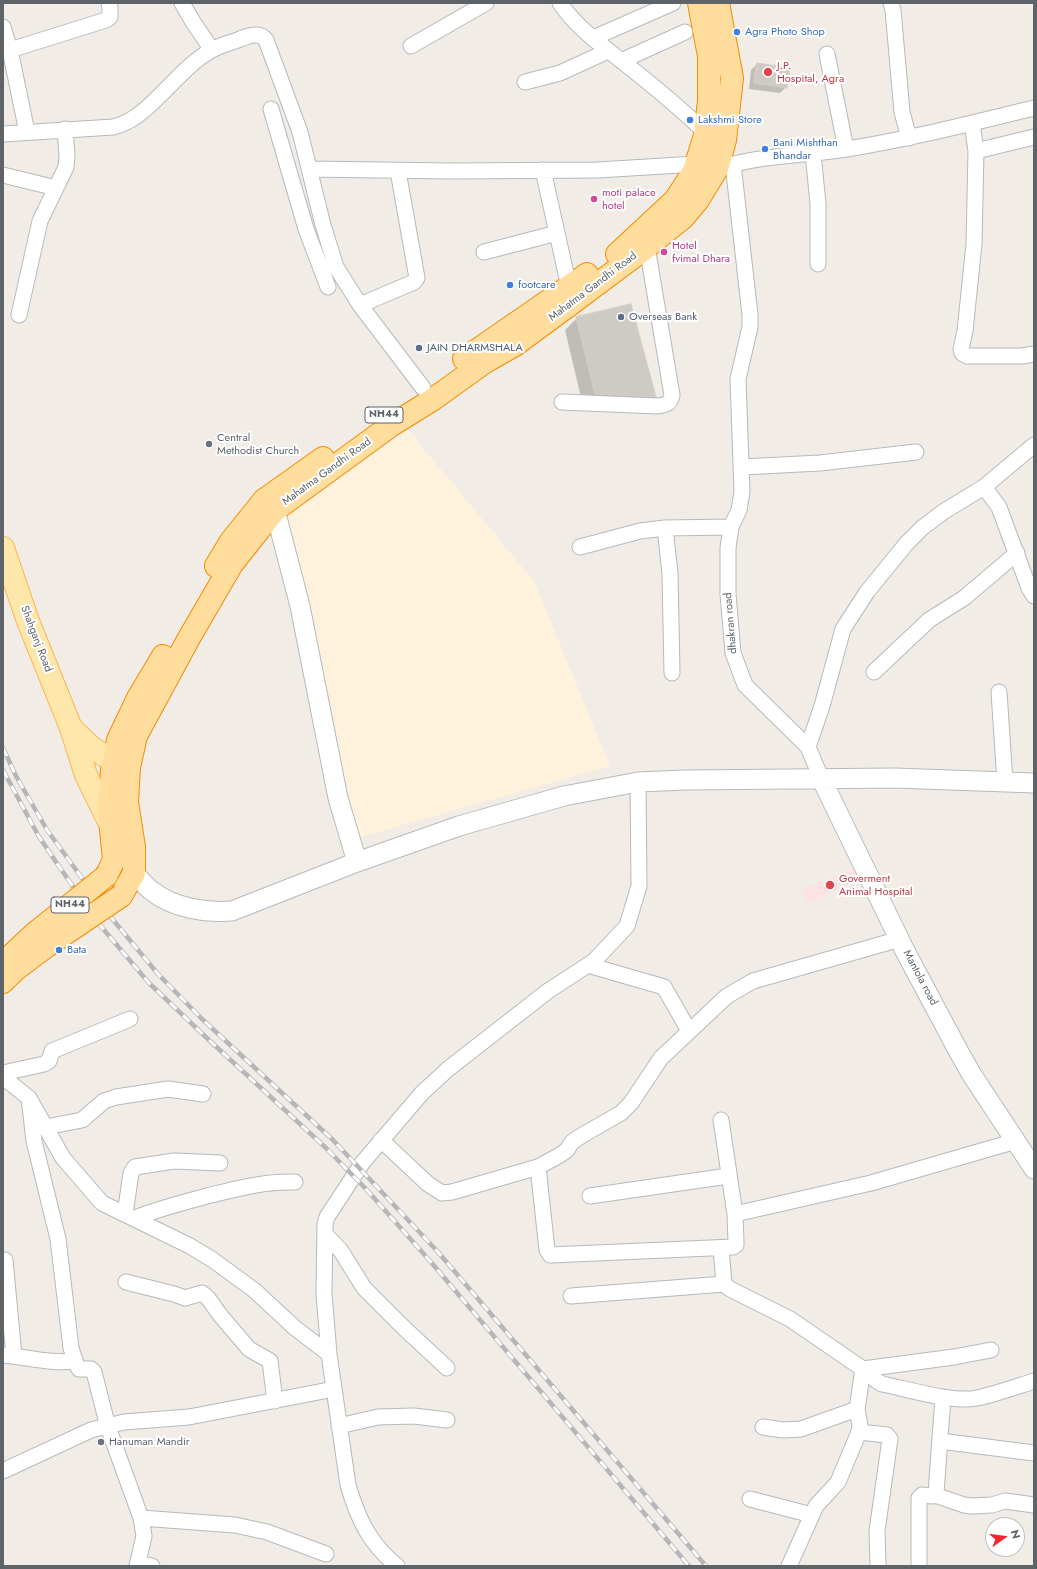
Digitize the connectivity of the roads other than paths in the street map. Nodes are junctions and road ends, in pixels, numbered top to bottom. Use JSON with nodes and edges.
{"nodes":[{"id":1,"x":109,"y":3,"type":"edge"},
{"id":2,"x":182,"y":3,"type":"edge"},
{"id":3,"x":486,"y":3,"type":"edge"},
{"id":4,"x":560,"y":3,"type":"edge"},
{"id":5,"x":673,"y":3,"type":"edge"},
{"id":6,"x":699,"y":3,"type":"edge"},
{"id":7,"x":718,"y":3,"type":"edge"},
{"id":8,"x":891,"y":3,"type":"edge"},
{"id":9,"x":3,"y":27,"type":"edge"},
{"id":10,"x":685,"y":32,"type":"dead end"},
{"id":11,"x":592,"y":38,"type":"junction"},
{"id":12,"x":411,"y":46,"type":"dead end"},
{"id":13,"x":212,"y":50,"type":"junction"},
{"id":14,"x":7,"y":51,"type":"edge"},
{"id":15,"x":608,"y":51,"type":"junction"},
{"id":16,"x":828,"y":54,"type":"dead end"},
{"id":17,"x":621,"y":61,"type":"junction"},
{"id":18,"x":525,"y":82,"type":"dead end"},
{"id":19,"x":1034,"y":108,"type":"edge"},
{"id":20,"x":271,"y":109,"type":"dead end"},
{"id":21,"x":972,"y":123,"type":"junction"},
{"id":22,"x":64,"y":130,"type":"junction"},
{"id":23,"x":28,"y":132,"type":"junction"},
{"id":24,"x":705,"y":132,"type":"junction"},
{"id":25,"x":3,"y":134,"type":"edge"},
{"id":26,"x":1034,"y":137,"type":"edge"},
{"id":27,"x":909,"y":138,"type":"junction"},
{"id":28,"x":846,"y":149,"type":"junction"},
{"id":29,"x":976,"y":152,"type":"junction"},
{"id":30,"x":813,"y":153,"type":"junction"},
{"id":31,"x":715,"y":166,"type":"junction"},
{"id":32,"x":310,"y":169,"type":"junction"},
{"id":33,"x":543,"y":170,"type":"junction"},
{"id":34,"x":398,"y":171,"type":"junction"},
{"id":35,"x":3,"y":175,"type":"edge"},
{"id":36,"x":56,"y":188,"type":"junction"},
{"id":37,"x":310,"y":207,"type":"junction"},
{"id":38,"x":557,"y":233,"type":"junction"},
{"id":39,"x":647,"y":247,"type":"junction"},
{"id":40,"x":484,"y":252,"type":"dead end"},
{"id":41,"x":818,"y":264,"type":"dead end"},
{"id":42,"x":328,"y":287,"type":"dead end"},
{"id":43,"x":569,"y":287,"type":"junction"},
{"id":44,"x":360,"y":305,"type":"junction"},
{"id":45,"x":19,"y":315,"type":"dead end"},
{"id":46,"x":1034,"y":354,"type":"edge"},
{"id":47,"x":424,"y":388,"type":"junction"},
{"id":48,"x":562,"y":402,"type":"dead end"},
{"id":49,"x":1034,"y":445,"type":"edge"},
{"id":50,"x":916,"y":452,"type":"dead end"},
{"id":51,"x":742,"y":467,"type":"junction"},
{"id":52,"x":984,"y":487,"type":"junction"},
{"id":53,"x":275,"y":510,"type":"junction"},
{"id":54,"x":665,"y":528,"type":"junction"},
{"id":55,"x":731,"y":528,"type":"junction"},
{"id":56,"x":580,"y":547,"type":"dead end"},
{"id":57,"x":3,"y":548,"type":"edge"},
{"id":58,"x":1017,"y":553,"type":"junction"},
{"id":59,"x":1034,"y":596,"type":"edge"},
{"id":60,"x":874,"y":672,"type":"dead end"},
{"id":61,"x":672,"y":673,"type":"dead end"},
{"id":62,"x":999,"y":692,"type":"dead end"},
{"id":63,"x":123,"y":727,"type":"junction"},
{"id":64,"x":71,"y":728,"type":"junction"},
{"id":65,"x":805,"y":744,"type":"junction"},
{"id":66,"x":121,"y":764,"type":"junction"},
{"id":67,"x":820,"y":778,"type":"junction"},
{"id":68,"x":638,"y":782,"type":"junction"},
{"id":69,"x":1006,"y":782,"type":"junction"},
{"id":70,"x":1034,"y":783,"type":"edge"},
{"id":71,"x":111,"y":826,"type":"junction"},
{"id":72,"x":357,"y":862,"type":"junction"},
{"id":73,"x":134,"y":873,"type":"junction"},
{"id":74,"x":41,"y":939,"type":"junction"},
{"id":75,"x":900,"y":939,"type":"junction"},
{"id":76,"x":3,"y":963,"type":"edge"},
{"id":77,"x":588,"y":965,"type":"junction"},
{"id":78,"x":3,"y":982,"type":"edge"},
{"id":79,"x":130,"y":1019,"type":"dead end"},
{"id":80,"x":689,"y":1031,"type":"junction"},
{"id":81,"x":3,"y":1073,"type":"edge"},
{"id":82,"x":3,"y":1077,"type":"edge"},
{"id":83,"x":203,"y":1094,"type":"dead end"},
{"id":84,"x":29,"y":1098,"type":"junction"},
{"id":85,"x":721,"y":1120,"type":"dead end"},
{"id":86,"x":46,"y":1128,"type":"junction"},
{"id":87,"x":381,"y":1140,"type":"junction"},
{"id":88,"x":1016,"y":1141,"type":"junction"},
{"id":89,"x":220,"y":1163,"type":"dead end"},
{"id":90,"x":538,"y":1167,"type":"junction"},
{"id":91,"x":1034,"y":1169,"type":"edge"},
{"id":92,"x":728,"y":1176,"type":"junction"},
{"id":93,"x":295,"y":1182,"type":"dead end"},
{"id":94,"x":590,"y":1196,"type":"dead end"},
{"id":95,"x":734,"y":1214,"type":"junction"},
{"id":96,"x":130,"y":1216,"type":"junction"},
{"id":97,"x":326,"y":1235,"type":"junction"},
{"id":98,"x":721,"y":1248,"type":"junction"},
{"id":99,"x":5,"y":1260,"type":"dead end"},
{"id":100,"x":126,"y":1282,"type":"dead end"},
{"id":101,"x":724,"y":1284,"type":"junction"},
{"id":102,"x":571,"y":1296,"type":"dead end"},
{"id":103,"x":991,"y":1350,"type":"dead end"},
{"id":104,"x":329,"y":1354,"type":"junction"},
{"id":105,"x":9,"y":1356,"type":"edge"},
{"id":106,"x":75,"y":1360,"type":"junction"},
{"id":107,"x":447,"y":1368,"type":"dead end"},
{"id":108,"x":863,"y":1368,"type":"junction"},
{"id":109,"x":1034,"y":1381,"type":"edge"},
{"id":110,"x":334,"y":1389,"type":"junction"},
{"id":111,"x":943,"y":1397,"type":"junction"},
{"id":112,"x":275,"y":1401,"type":"junction"},
{"id":113,"x":857,"y":1409,"type":"junction"},
{"id":114,"x":447,"y":1420,"type":"dead end"},
{"id":115,"x":338,"y":1426,"type":"junction"},
{"id":116,"x":108,"y":1427,"type":"junction"},
{"id":117,"x":763,"y":1427,"type":"dead end"},
{"id":118,"x":859,"y":1432,"type":"junction"},
{"id":119,"x":940,"y":1441,"type":"junction"},
{"id":120,"x":1034,"y":1453,"type":"edge"},
{"id":121,"x":3,"y":1471,"type":"edge"},
{"id":122,"x":935,"y":1495,"type":"junction"},
{"id":123,"x":750,"y":1498,"type":"dead end"},
{"id":124,"x":1034,"y":1505,"type":"edge"},
{"id":125,"x":812,"y":1515,"type":"junction"},
{"id":126,"x":141,"y":1518,"type":"junction"},
{"id":127,"x":326,"y":1554,"type":"dead end"},
{"id":128,"x":143,"y":1565,"type":"edge"},
{"id":129,"x":397,"y":1566,"type":"edge"},
{"id":130,"x":789,"y":1566,"type":"edge"},
{"id":131,"x":878,"y":1566,"type":"edge"},
{"id":132,"x":919,"y":1566,"type":"edge"}],
"edges":[{"from":1,"to":14,"type":"street"},
{"from":2,"to":13,"type":"street"},
{"from":3,"to":12,"type":"street"},
{"from":4,"to":11,"type":"street"},
{"from":5,"to":11,"type":"street"},
{"from":6,"to":24,"type":"highway","name":"Mahatma Gandhi Road","number":"NH44"},
{"from":7,"to":31,"type":"highway","name":"Mahatma Gandhi Road","number":"NH44"},
{"from":8,"to":27,"type":"street"},
{"from":9,"to":14,"type":"street"},
{"from":10,"to":17,"type":"street"},
{"from":11,"to":15,"type":"street"},
{"from":13,"to":22,"type":"street"},
{"from":13,"to":32,"type":"street"},
{"from":14,"to":23,"type":"street"},
{"from":15,"to":17,"type":"street"},
{"from":15,"to":18,"type":"street"},
{"from":16,"to":28,"type":"street"},
{"from":17,"to":24,"type":"street"},
{"from":19,"to":21,"type":"street"},
{"from":20,"to":37,"type":"street"},
{"from":21,"to":27,"type":"street"},
{"from":21,"to":29,"type":"street"},
{"from":22,"to":23,"type":"street"},
{"from":22,"to":36,"type":"street"},
{"from":23,"to":25,"type":"street"},
{"from":24,"to":31,"type":"highway","name":"Mahatma Gandhi Road","number":"NH44"},
{"from":26,"to":29,"type":"street"},
{"from":27,"to":28,"type":"street"},
{"from":28,"to":30,"type":"street"},
{"from":29,"to":46,"type":"street"},
{"from":30,"to":31,"type":"street"},
{"from":30,"to":41,"type":"street"},
{"from":31,"to":33,"type":"street"},
{"from":31,"to":39,"type":"highway","name":"Mahatma Gandhi Road","number":"NH44"},
{"from":31,"to":43,"type":"highway","name":"Mahatma Gandhi Road","number":"NH44"},
{"from":31,"to":51,"type":"street","name":"dhakran road"},
{"from":32,"to":34,"type":"street"},
{"from":32,"to":37,"type":"street"},
{"from":33,"to":34,"type":"street"},
{"from":33,"to":38,"type":"street"},
{"from":34,"to":44,"type":"street"},
{"from":35,"to":36,"type":"street"},
{"from":36,"to":45,"type":"street"},
{"from":37,"to":42,"type":"street"},
{"from":37,"to":44,"type":"street"},
{"from":38,"to":40,"type":"street"},
{"from":38,"to":43,"type":"street"},
{"from":39,"to":48,"type":"street"},
{"from":39,"to":53,"type":"highway","name":"Mahatma Gandhi Road","number":"NH44"},
{"from":43,"to":47,"type":"highway","name":"Mahatma Gandhi Road","number":"NH44"},
{"from":44,"to":47,"type":"street"},
{"from":47,"to":63,"type":"highway","name":"Mahatma Gandhi Road","number":"NH44"},
{"from":49,"to":52,"type":"street"},
{"from":50,"to":51,"type":"street"},
{"from":51,"to":55,"type":"street","name":"dhakran road"},
{"from":52,"to":58,"type":"street"},
{"from":52,"to":65,"type":"street"},
{"from":53,"to":66,"type":"highway","name":"Mahatma Gandhi Road","number":"NH44"},
{"from":53,"to":72,"type":"street"},
{"from":54,"to":55,"type":"street"},
{"from":54,"to":56,"type":"street"},
{"from":54,"to":61,"type":"street"},
{"from":55,"to":65,"type":"street","name":"dhakran road"},
{"from":57,"to":64,"type":"main road","name":"Shahganj Road"},
{"from":58,"to":59,"type":"street"},
{"from":58,"to":60,"type":"street"},
{"from":62,"to":69,"type":"street"},
{"from":63,"to":64,"type":"main road"},
{"from":63,"to":66,"type":"highway","name":"Mahatma Gandhi Road","number":"NH44"},
{"from":64,"to":66,"type":"main road","name":"Shahganj Road"},
{"from":64,"to":71,"type":"main road","name":"Shahganj Road"},
{"from":65,"to":67,"type":"street"},
{"from":66,"to":71,"type":"highway","name":"Mahatma Gandhi Road","number":"NH44"},
{"from":66,"to":73,"type":"highway","name":"Mahatma Gandhi Road","number":"NH44"},
{"from":67,"to":68,"type":"street"},
{"from":67,"to":69,"type":"street"},
{"from":67,"to":75,"type":"street","name":"Mantola road"},
{"from":68,"to":72,"type":"street"},
{"from":68,"to":77,"type":"street"},
{"from":69,"to":70,"type":"street"},
{"from":71,"to":74,"type":"highway","name":"Mahatma Gandhi Road","number":"NH44","bridge":true},
{"from":72,"to":73,"type":"street"},
{"from":73,"to":74,"type":"highway","name":"Mahatma Gandhi Road","number":"NH44","bridge":true},
{"from":74,"to":76,"type":"highway","name":"Mahatma Gandhi Road","number":"NH44"},
{"from":74,"to":78,"type":"highway","name":"Mahatma Gandhi Road","number":"NH44"},
{"from":75,"to":80,"type":"street"},
{"from":75,"to":88,"type":"street","name":"Mantola road"},
{"from":77,"to":80,"type":"street"},
{"from":77,"to":87,"type":"street"},
{"from":79,"to":81,"type":"street"},
{"from":80,"to":90,"type":"street"},
{"from":82,"to":84,"type":"street"},
{"from":83,"to":86,"type":"street"},
{"from":84,"to":86,"type":"street"},
{"from":84,"to":106,"type":"street"},
{"from":85,"to":92,"type":"street"},
{"from":86,"to":96,"type":"street"},
{"from":87,"to":90,"type":"street"},
{"from":87,"to":97,"type":"street"},
{"from":88,"to":91,"type":"street","name":"Mantola road"},
{"from":88,"to":95,"type":"street"},
{"from":89,"to":96,"type":"street"},
{"from":90,"to":98,"type":"street"},
{"from":92,"to":94,"type":"street"},
{"from":92,"to":95,"type":"street"},
{"from":93,"to":96,"type":"street"},
{"from":95,"to":98,"type":"street"},
{"from":96,"to":104,"type":"street"},
{"from":97,"to":104,"type":"street"},
{"from":97,"to":107,"type":"street"},
{"from":98,"to":101,"type":"street"},
{"from":99,"to":105,"type":"street"},
{"from":100,"to":112,"type":"street"},
{"from":101,"to":102,"type":"street"},
{"from":101,"to":108,"type":"street"},
{"from":103,"to":108,"type":"street"},
{"from":104,"to":110,"type":"street"},
{"from":105,"to":106,"type":"street"},
{"from":106,"to":116,"type":"street"},
{"from":108,"to":111,"type":"street"},
{"from":108,"to":113,"type":"street"},
{"from":109,"to":111,"type":"street"},
{"from":110,"to":112,"type":"street"},
{"from":110,"to":115,"type":"street"},
{"from":111,"to":119,"type":"street"},
{"from":112,"to":116,"type":"street"},
{"from":113,"to":117,"type":"street"},
{"from":113,"to":118,"type":"street"},
{"from":114,"to":115,"type":"street"},
{"from":115,"to":129,"type":"street"},
{"from":116,"to":121,"type":"street"},
{"from":116,"to":126,"type":"street"},
{"from":118,"to":125,"type":"street"},
{"from":118,"to":131,"type":"street"},
{"from":119,"to":120,"type":"street"},
{"from":119,"to":122,"type":"street"},
{"from":122,"to":124,"type":"street"},
{"from":122,"to":132,"type":"street"},
{"from":123,"to":125,"type":"street"},
{"from":125,"to":130,"type":"street"},
{"from":126,"to":127,"type":"street"},
{"from":126,"to":128,"type":"street"}]}
